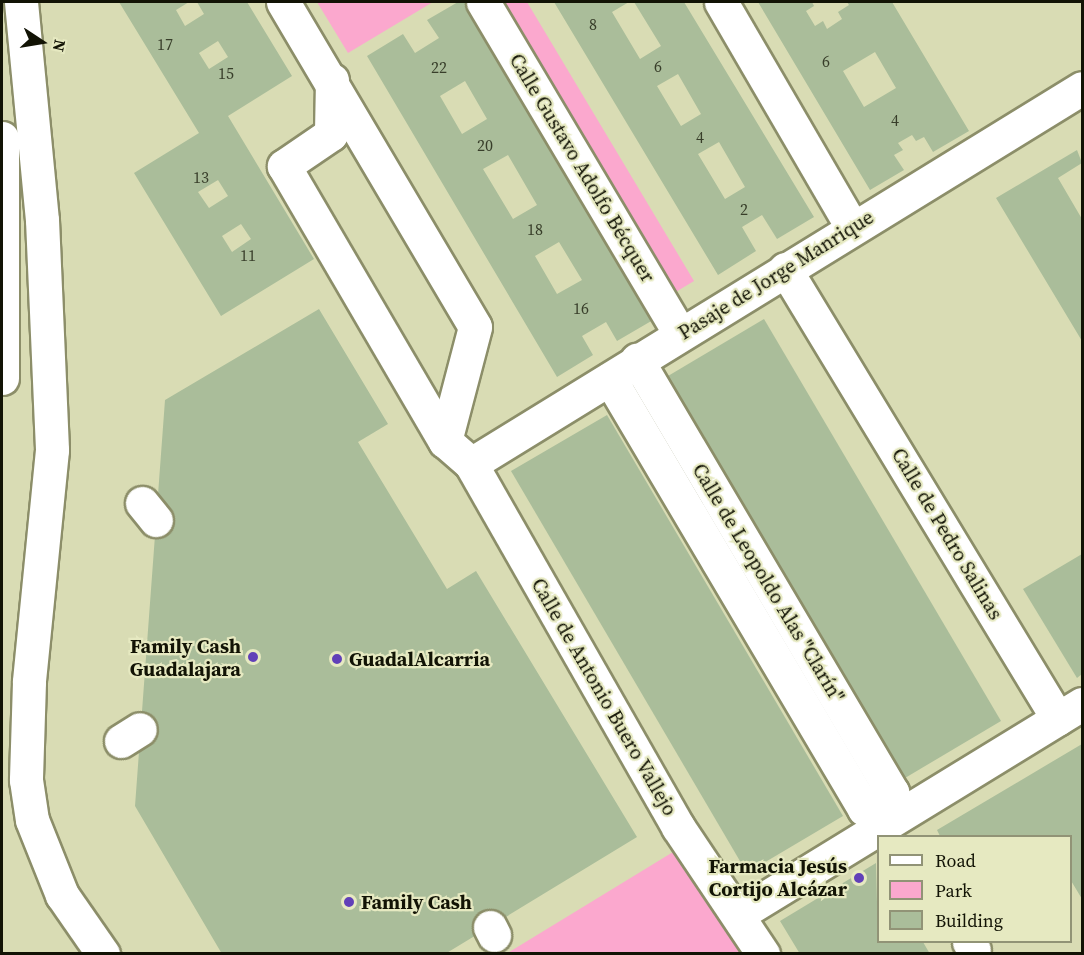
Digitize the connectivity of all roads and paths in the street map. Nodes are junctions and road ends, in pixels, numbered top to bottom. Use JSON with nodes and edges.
{"nodes":[{"id":1,"x":21,"y":2,"type":"edge"},
{"id":2,"x":283,"y":2,"type":"edge"},
{"id":3,"x":483,"y":2,"type":"edge"},
{"id":4,"x":721,"y":2,"type":"edge"},
{"id":5,"x":332,"y":79,"type":"junction"},
{"id":6,"x":1083,"y":88,"type":"edge"},
{"id":7,"x":2,"y":138,"type":"edge"},
{"id":8,"x":852,"y":227,"type":"junction"},
{"id":9,"x":785,"y":270,"type":"junction"},
{"id":10,"x":681,"y":334,"type":"junction"},
{"id":11,"x":636,"y":360,"type":"junction"},
{"id":12,"x":2,"y":378,"type":"edge"},
{"id":13,"x":610,"y":379,"type":"junction"},
{"id":14,"x":445,"y":441,"type":"junction"},
{"id":15,"x":471,"y":464,"type":"junction"},
{"id":16,"x":1070,"y":711,"type":"edge"},
{"id":17,"x":891,"y":819,"type":"edge"},
{"id":18,"x":739,"y":914,"type":"junction"},
{"id":19,"x":103,"y":954,"type":"edge"},
{"id":20,"x":763,"y":954,"type":"edge"}],
"edges":[{"from":1,"to":19,"type":"main road"},
{"from":2,"to":5,"type":"main road"},
{"from":3,"to":10,"type":"main road","name":"Calle Gustavo Adolfo Bécquer"},
{"from":4,"to":8,"type":"main road"},
{"from":5,"to":14,"type":"main road"},
{"from":5,"to":14,"type":"main road","name":"Calle de Antonio Buero Vallejo"},
{"from":6,"to":8,"type":"main road","name":"Pasaje de Jorge Manrique"},
{"from":7,"to":12,"type":"main road"},
{"from":8,"to":9,"type":"main road","name":"Pasaje de Jorge Manrique"},
{"from":9,"to":10,"type":"main road","name":"Pasaje de Jorge Manrique"},
{"from":9,"to":16,"type":"main road","name":"Calle de Pedro Salinas"},
{"from":10,"to":11,"type":"main road","name":"Pasaje de Jorge Manrique"},
{"from":11,"to":13,"type":"main road","name":"Pasaje de Jorge Manrique"},
{"from":11,"to":17,"type":"main road","name":"Calle de Leopoldo Alas \"Clarín\""},
{"from":13,"to":15,"type":"main road","name":"Pasaje de Jorge Manrique"},
{"from":13,"to":17,"type":"main road","name":"Calle de Leopoldo Alas \"Clarín\""},
{"from":14,"to":15,"type":"main road","name":"Calle de Antonio Buero Vallejo"},
{"from":15,"to":18,"type":"main road","name":"Calle de Antonio Buero Vallejo"},
{"from":16,"to":17,"type":"main road"},
{"from":17,"to":18,"type":"main road"},
{"from":18,"to":20,"type":"main road","name":"Calle de Antonio Buero Vallejo"}]}
